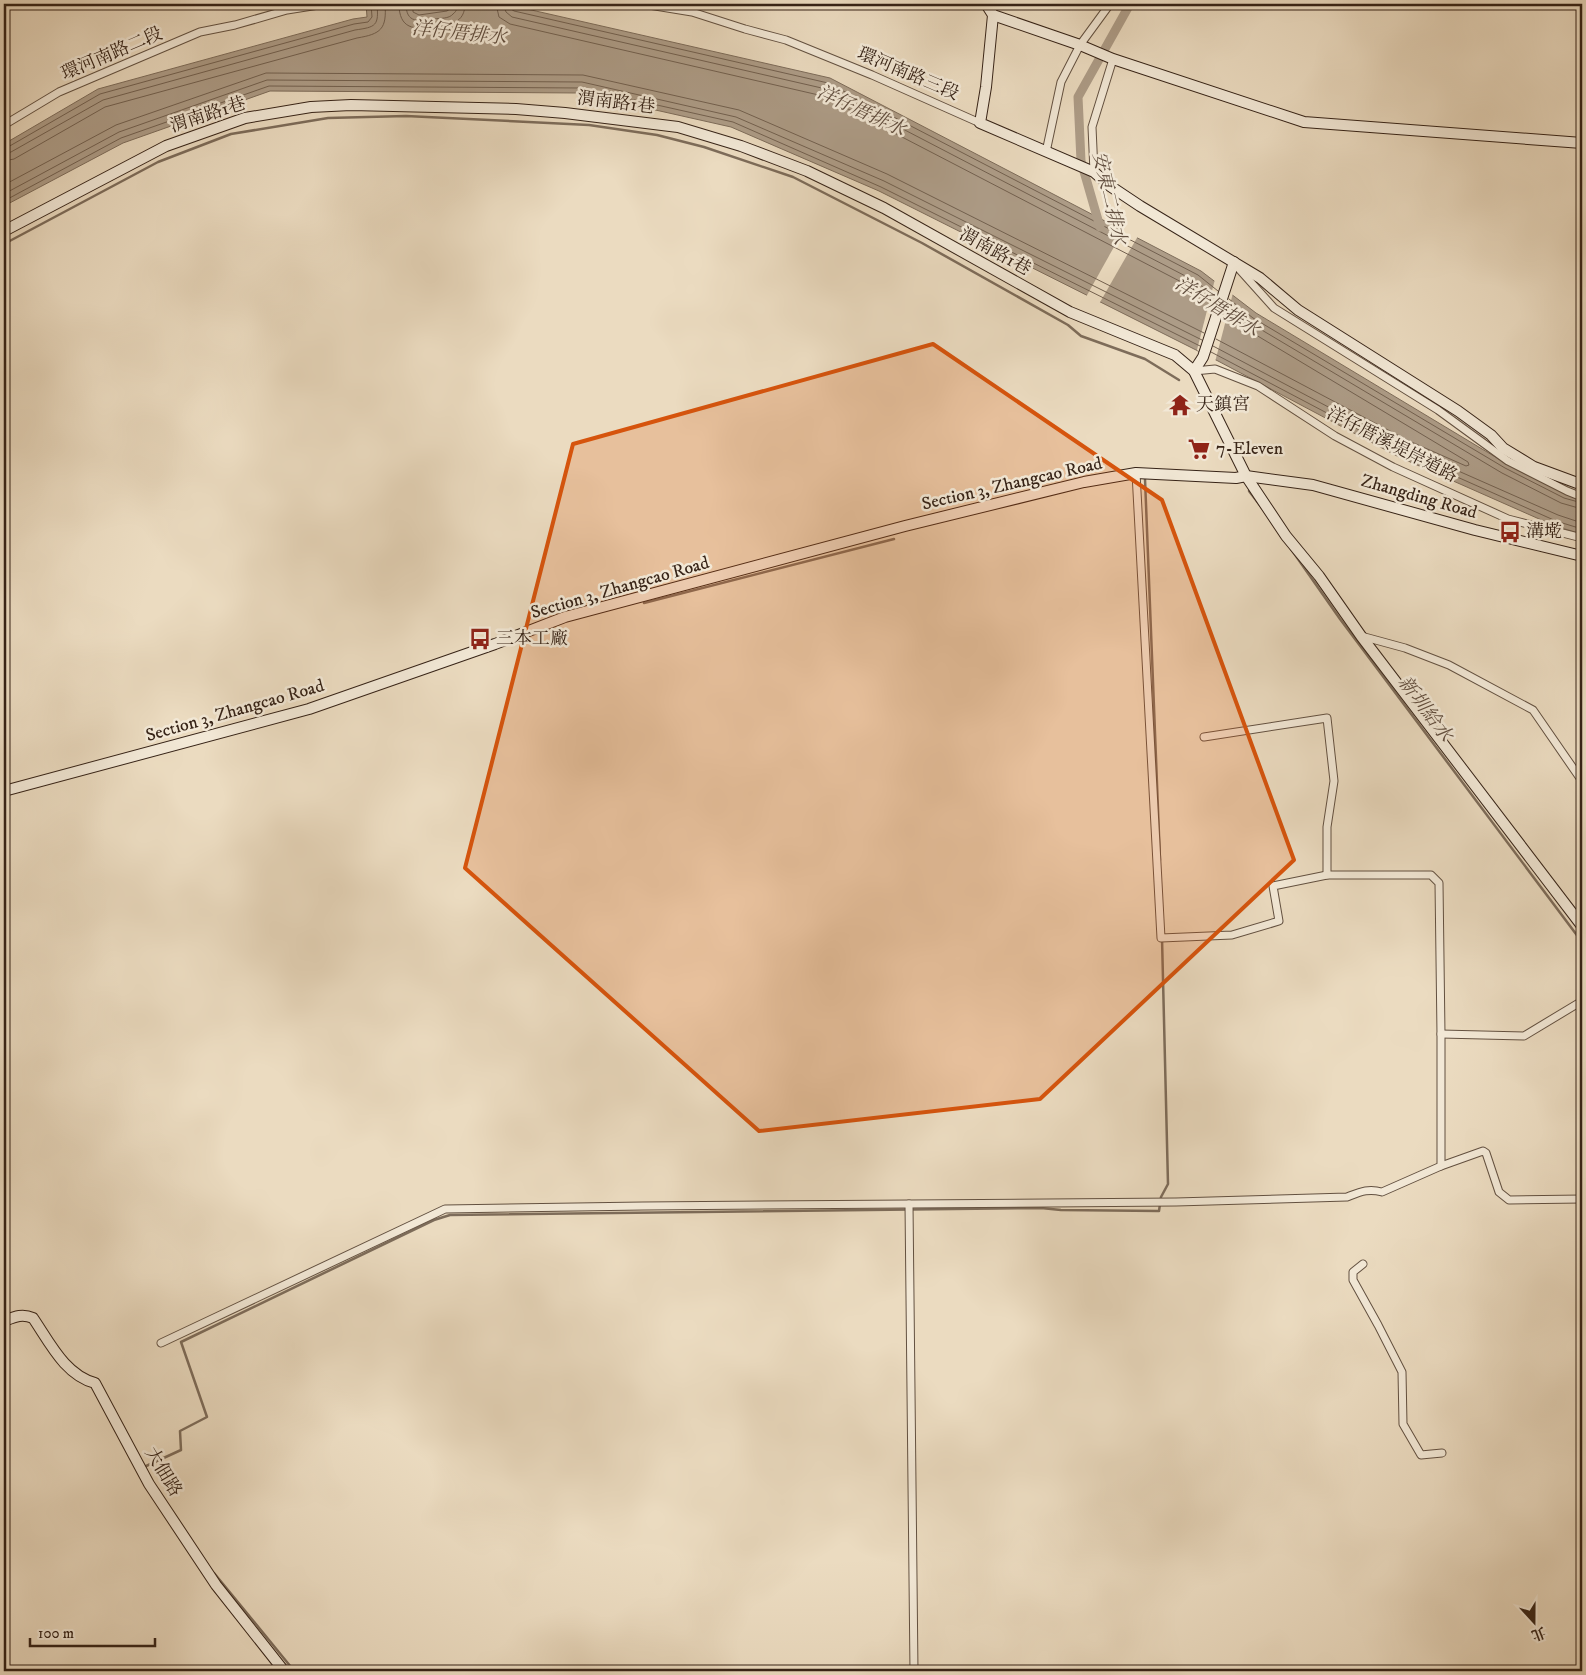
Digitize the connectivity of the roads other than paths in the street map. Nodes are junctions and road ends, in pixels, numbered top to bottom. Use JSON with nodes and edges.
{"nodes":[{"id":1,"x":325,"y":4,"type":"edge"},
{"id":2,"x":643,"y":4,"type":"edge"},
{"id":3,"x":986,"y":4,"type":"edge"},
{"id":4,"x":1110,"y":4,"type":"edge"},
{"id":5,"x":993,"y":15,"type":"junction"},
{"id":6,"x":1083,"y":46,"type":"junction"},
{"id":7,"x":1111,"y":58,"type":"junction"},
{"id":8,"x":980,"y":123,"type":"junction"},
{"id":9,"x":4,"y":125,"type":"edge"},
{"id":10,"x":1582,"y":144,"type":"edge"},
{"id":11,"x":1046,"y":152,"type":"junction"},
{"id":12,"x":1094,"y":172,"type":"junction"},
{"id":13,"x":4,"y":231,"type":"edge"},
{"id":14,"x":1234,"y":262,"type":"junction"},
{"id":15,"x":1194,"y":371,"type":"junction"},
{"id":16,"x":1136,"y":473,"type":"junction"},
{"id":17,"x":1241,"y":477,"type":"junction"},
{"id":18,"x":1580,"y":484,"type":"dead end"},
{"id":19,"x":1582,"y":497,"type":"edge"},
{"id":20,"x":1582,"y":538,"type":"edge"},
{"id":21,"x":1582,"y":556,"type":"edge"},
{"id":22,"x":1361,"y":636,"type":"junction"},
{"id":23,"x":1204,"y":737,"type":"dead end"},
{"id":24,"x":1582,"y":781,"type":"edge"},
{"id":25,"x":4,"y":791,"type":"edge"},
{"id":26,"x":1327,"y":875,"type":"junction"},
{"id":27,"x":1582,"y":926,"type":"edge"},
{"id":28,"x":1582,"y":1001,"type":"edge"},
{"id":29,"x":1441,"y":1034,"type":"junction"},
{"id":30,"x":1441,"y":1166,"type":"junction"},
{"id":31,"x":1582,"y":1199,"type":"edge"},
{"id":32,"x":909,"y":1204,"type":"junction"},
{"id":33,"x":1363,"y":1264,"type":"dead end"},
{"id":34,"x":4,"y":1321,"type":"edge"},
{"id":35,"x":161,"y":1343,"type":"dead end"},
{"id":36,"x":1442,"y":1453,"type":"dead end"},
{"id":37,"x":284,"y":1671,"type":"edge"},
{"id":38,"x":914,"y":1671,"type":"edge"}],
"edges":[{"from":1,"to":9,"type":"street","name":"環河南路二段"},
{"from":2,"to":8,"type":"street","name":"環河南路三段"},
{"from":3,"to":5,"type":"street"},
{"from":4,"to":6,"type":"street"},
{"from":5,"to":6,"type":"street"},
{"from":5,"to":8,"type":"street"},
{"from":6,"to":7,"type":"street"},
{"from":6,"to":11,"type":"street"},
{"from":7,"to":10,"type":"street"},
{"from":7,"to":12,"type":"street"},
{"from":8,"to":11,"type":"street","name":"環河南路三段"},
{"from":11,"to":12,"type":"street","name":"環河南路三段"},
{"from":12,"to":14,"type":"street","name":"環河南路三段"},
{"from":13,"to":15,"type":"street","name":"渭南路1巷"},
{"from":14,"to":15,"type":"street"},
{"from":14,"to":18,"type":"street","name":"環河南路三段"},
{"from":14,"to":19,"type":"street"},
{"from":15,"to":17,"type":"street"},
{"from":15,"to":20,"type":"street","name":"洋仔厝溪堤岸道路"},
{"from":16,"to":17,"type":"street","name":"Zhangding Road"},
{"from":16,"to":25,"type":"street","name":"Section 3, Zhangcao Road"},
{"from":16,"to":26,"type":"street"},
{"from":17,"to":21,"type":"street","name":"Zhangding Road"},
{"from":17,"to":22,"type":"street"},
{"from":22,"to":24,"type":"street"},
{"from":22,"to":27,"type":"street"},
{"from":23,"to":26,"type":"street"},
{"from":26,"to":29,"type":"street"},
{"from":28,"to":29,"type":"street"},
{"from":29,"to":30,"type":"street"},
{"from":30,"to":31,"type":"street"},
{"from":30,"to":32,"type":"street"},
{"from":32,"to":35,"type":"street"},
{"from":32,"to":38,"type":"street"},
{"from":33,"to":36,"type":"street"},
{"from":34,"to":37,"type":"street","name":"大佃路"}]}
